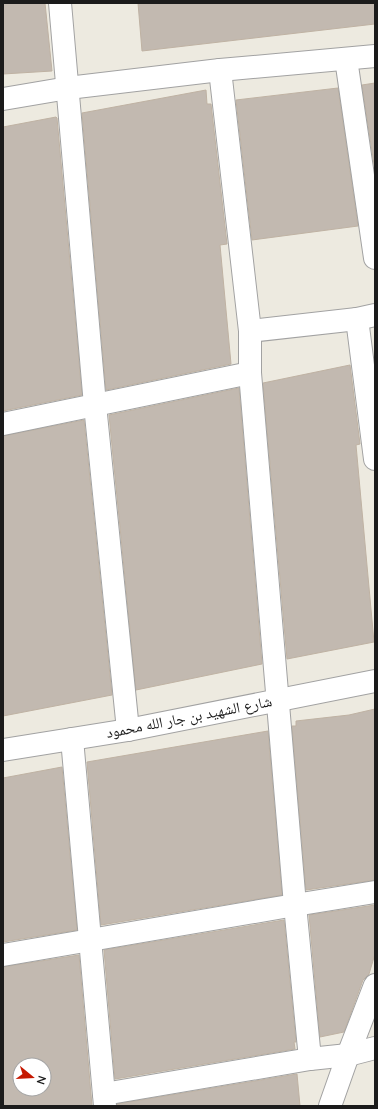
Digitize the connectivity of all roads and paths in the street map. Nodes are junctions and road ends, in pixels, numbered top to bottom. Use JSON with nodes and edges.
{"nodes":[{"id":1,"x":60,"y":3,"type":"edge"},
{"id":2,"x":375,"y":56,"type":"edge"},
{"id":3,"x":346,"y":59,"type":"junction"},
{"id":4,"x":220,"y":70,"type":"junction"},
{"id":5,"x":68,"y":88,"type":"junction"},
{"id":6,"x":3,"y":98,"type":"edge"},
{"id":7,"x":375,"y":258,"type":"edge"},
{"id":8,"x":366,"y":317,"type":"edge"},
{"id":9,"x":250,"y":331,"type":"junction"},
{"id":10,"x":250,"y":373,"type":"junction"},
{"id":11,"x":95,"y":405,"type":"junction"},
{"id":12,"x":3,"y":424,"type":"edge"},
{"id":13,"x":375,"y":459,"type":"edge"},
{"id":14,"x":375,"y":681,"type":"edge"},
{"id":15,"x":278,"y":700,"type":"junction"},
{"id":16,"x":128,"y":730,"type":"junction"},
{"id":17,"x":72,"y":739,"type":"junction"},
{"id":18,"x":3,"y":750,"type":"edge"},
{"id":19,"x":375,"y":892,"type":"edge"},
{"id":20,"x":295,"y":905,"type":"junction"},
{"id":21,"x":90,"y":940,"type":"junction"},
{"id":22,"x":3,"y":955,"type":"edge"},
{"id":23,"x":375,"y":985,"type":"edge"},
{"id":24,"x":375,"y":1048,"type":"edge"},
{"id":25,"x":348,"y":1055,"type":"junction"},
{"id":26,"x":310,"y":1059,"type":"junction"},
{"id":27,"x":104,"y":1100,"type":"edge"},
{"id":28,"x":330,"y":1106,"type":"edge"}],
"edges":[{"from":1,"to":5,"type":"street"},
{"from":2,"to":3,"type":"street"},
{"from":3,"to":4,"type":"street"},
{"from":3,"to":7,"type":"street"},
{"from":4,"to":5,"type":"street"},
{"from":4,"to":9,"type":"street"},
{"from":5,"to":6,"type":"street"},
{"from":5,"to":11,"type":"street"},
{"from":8,"to":9,"type":"street"},
{"from":8,"to":13,"type":"street"},
{"from":9,"to":10,"type":"street"},
{"from":10,"to":11,"type":"street"},
{"from":10,"to":15,"type":"street"},
{"from":11,"to":12,"type":"street"},
{"from":11,"to":16,"type":"street"},
{"from":14,"to":15,"type":"street","name":"شارع الشهيد بن جار الله محمود"},
{"from":15,"to":16,"type":"street","name":"شارع الشهيد بن جار الله محمود"},
{"from":15,"to":20,"type":"street"},
{"from":16,"to":17,"type":"street","name":"شارع الشهيد بن جار الله محمود"},
{"from":17,"to":18,"type":"street","name":"شارع الشهيد بن جار الله محمود"},
{"from":17,"to":21,"type":"street"},
{"from":19,"to":20,"type":"street"},
{"from":20,"to":21,"type":"street"},
{"from":20,"to":26,"type":"street"},
{"from":21,"to":22,"type":"street"},
{"from":21,"to":27,"type":"street"},
{"from":23,"to":25,"type":"street"},
{"from":24,"to":25,"type":"street"},
{"from":25,"to":26,"type":"street"},
{"from":25,"to":28,"type":"street"},
{"from":26,"to":27,"type":"street"}]}
